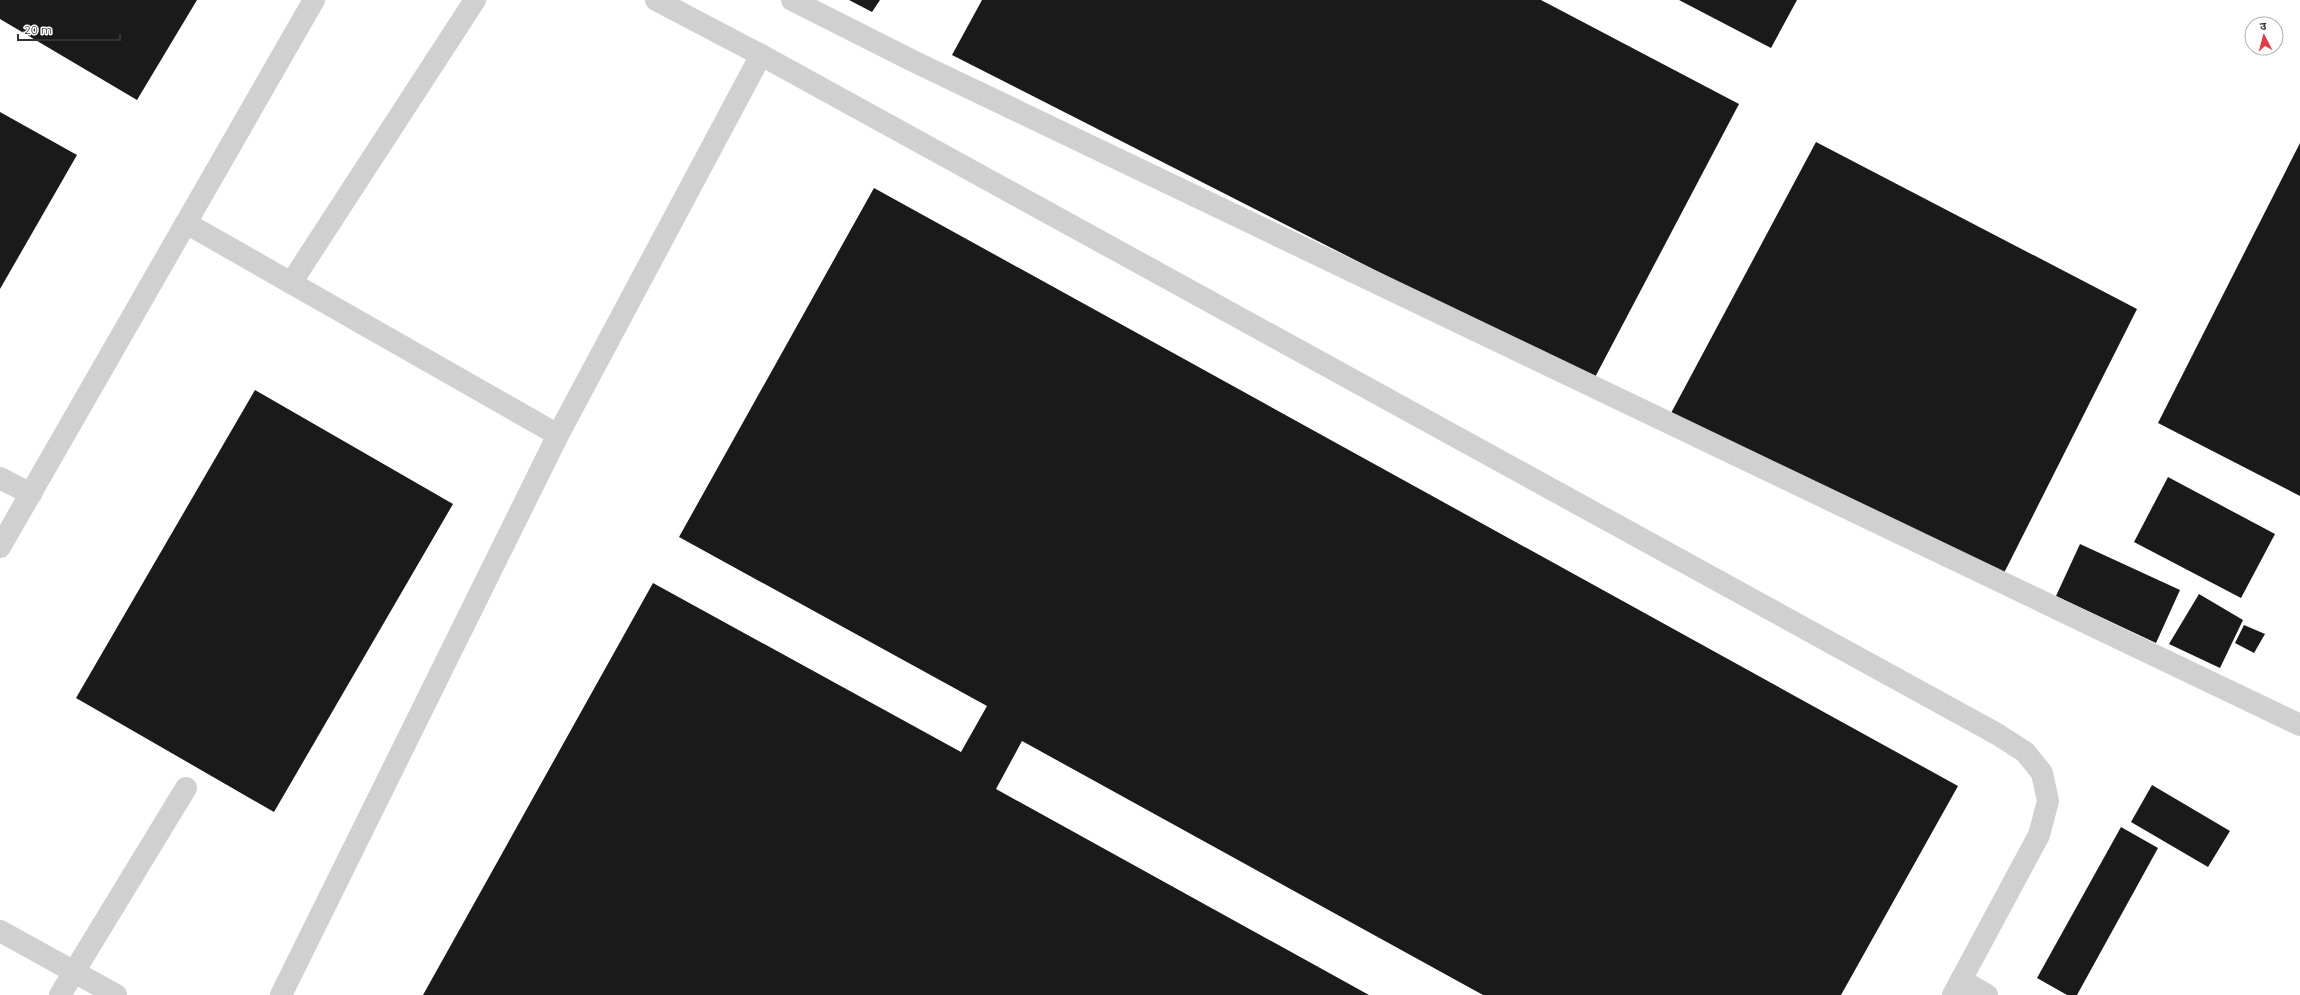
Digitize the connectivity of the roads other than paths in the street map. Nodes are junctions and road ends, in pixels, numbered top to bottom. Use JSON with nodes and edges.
{"nodes":[{"id":1,"x":314,"y":0,"type":"edge"},
{"id":2,"x":475,"y":0,"type":"edge"},
{"id":3,"x":656,"y":0,"type":"edge"},
{"id":4,"x":792,"y":0,"type":"edge"},
{"id":5,"x":761,"y":55,"type":"junction"},
{"id":6,"x":186,"y":223,"type":"junction"},
{"id":7,"x":291,"y":283,"type":"junction"},
{"id":8,"x":558,"y":435,"type":"junction"},
{"id":9,"x":0,"y":478,"type":"edge"},
{"id":10,"x":31,"y":494,"type":"junction"},
{"id":11,"x":0,"y":547,"type":"edge"},
{"id":12,"x":2300,"y":725,"type":"edge"},
{"id":13,"x":186,"y":788,"type":"dead end"},
{"id":14,"x":0,"y":930,"type":"edge"},
{"id":15,"x":75,"y":971,"type":"junction"},
{"id":16,"x":1957,"y":987,"type":"edge"},
{"id":17,"x":60,"y":995,"type":"edge"},
{"id":18,"x":116,"y":995,"type":"edge"},
{"id":19,"x":281,"y":995,"type":"edge"},
{"id":20,"x":1987,"y":995,"type":"edge"}],
"edges":[{"from":1,"to":6,"type":"street"},
{"from":2,"to":7,"type":"street"},
{"from":3,"to":5,"type":"street"},
{"from":4,"to":12,"type":"street"},
{"from":5,"to":8,"type":"street"},
{"from":5,"to":16,"type":"street"},
{"from":6,"to":7,"type":"street"},
{"from":6,"to":10,"type":"street"},
{"from":7,"to":8,"type":"street"},
{"from":8,"to":19,"type":"street"},
{"from":9,"to":10,"type":"street"},
{"from":10,"to":11,"type":"street"},
{"from":13,"to":15,"type":"street"},
{"from":14,"to":15,"type":"street"},
{"from":15,"to":17,"type":"street"},
{"from":15,"to":18,"type":"street"},
{"from":16,"to":20,"type":"street"}]}
